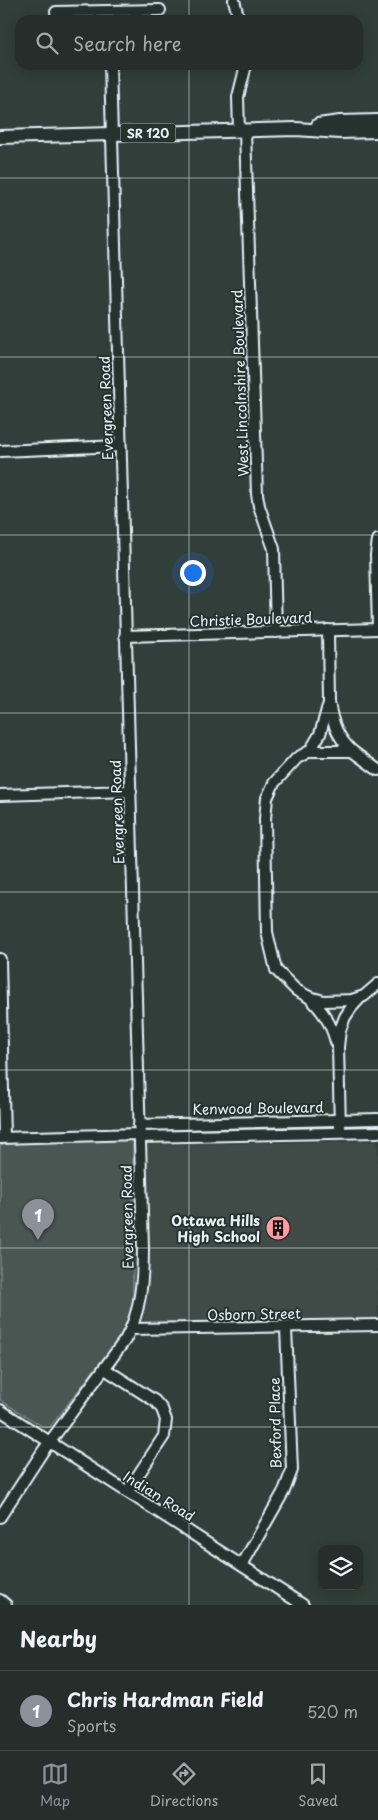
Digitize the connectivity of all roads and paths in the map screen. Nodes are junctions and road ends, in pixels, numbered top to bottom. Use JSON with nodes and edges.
{"nodes":[{"id":1,"x":234,"y":0,"type":"edge"},
{"id":2,"x":160,"y":10,"type":"dead end"},
{"id":3,"x":56,"y":12,"type":"dead end"},
{"id":4,"x":96,"y":15,"type":"edge"},
{"id":5,"x":118,"y":15,"type":"edge"},
{"id":6,"x":238,"y":15,"type":"edge"},
{"id":7,"x":110,"y":70,"type":"edge"},
{"id":8,"x":245,"y":70,"type":"edge"},
{"id":9,"x":378,"y":121,"type":"edge"},
{"id":10,"x":296,"y":129,"type":"junction"},
{"id":11,"x":242,"y":131,"type":"junction"},
{"id":12,"x":378,"y":131,"type":"edge"},
{"id":13,"x":112,"y":134,"type":"junction"},
{"id":14,"x":0,"y":137,"type":"edge"},
{"id":15,"x":120,"y":446,"type":"junction"},
{"id":16,"x":0,"y":451,"type":"edge"},
{"id":17,"x":378,"y":540,"type":"edge"},
{"id":18,"x":378,"y":629,"type":"edge"},
{"id":19,"x":328,"y":630,"type":"junction"},
{"id":20,"x":276,"y":632,"type":"junction"},
{"id":21,"x":125,"y":636,"type":"junction"},
{"id":22,"x":329,"y":702,"type":"junction"},
{"id":23,"x":310,"y":751,"type":"junction"},
{"id":24,"x":352,"y":751,"type":"junction"},
{"id":25,"x":378,"y":770,"type":"edge"},
{"id":26,"x":131,"y":791,"type":"junction"},
{"id":27,"x":0,"y":795,"type":"edge"},
{"id":28,"x":0,"y":959,"type":"edge"},
{"id":29,"x":378,"y":984,"type":"edge"},
{"id":30,"x":364,"y":996,"type":"junction"},
{"id":31,"x":309,"y":997,"type":"junction"},
{"id":32,"x":338,"y":1047,"type":"junction"},
{"id":33,"x":378,"y":1119,"type":"edge"},
{"id":34,"x":340,"y":1120,"type":"junction"},
{"id":35,"x":139,"y":1132,"type":"junction"},
{"id":36,"x":378,"y":1132,"type":"edge"},
{"id":37,"x":340,"y":1133,"type":"junction"},
{"id":38,"x":2,"y":1138,"type":"edge"},
{"id":39,"x":378,"y":1325,"type":"edge"},
{"id":40,"x":286,"y":1328,"type":"junction"},
{"id":41,"x":131,"y":1329,"type":"junction"},
{"id":42,"x":105,"y":1369,"type":"junction"},
{"id":43,"x":0,"y":1410,"type":"edge"},
{"id":44,"x":49,"y":1443,"type":"junction"},
{"id":45,"x":127,"y":1492,"type":"junction"},
{"id":46,"x":0,"y":1517,"type":"edge"},
{"id":47,"x":242,"y":1565,"type":"junction"},
{"id":48,"x":0,"y":1600,"type":"edge"},
{"id":49,"x":6,"y":1605,"type":"edge"},
{"id":50,"x":303,"y":1605,"type":"edge"}],
"edges":[{"from":1,"to":6,"type":"street"},
{"from":2,"to":5,"type":"street"},
{"from":3,"to":4,"type":"street"},
{"from":7,"to":13,"type":"street","name":"Evergreen Road"},
{"from":8,"to":11,"type":"street","name":"West Lincolnshire Boulevard"},
{"from":9,"to":10,"type":"main road","number":"SR 120"},
{"from":10,"to":11,"type":"main road","number":"SR 120"},
{"from":10,"to":12,"type":"main road","number":"SR 120"},
{"from":11,"to":13,"type":"main road","number":"SR 120"},
{"from":11,"to":20,"type":"street","name":"West Lincolnshire Boulevard"},
{"from":13,"to":14,"type":"main road","number":"SR 120"},
{"from":13,"to":15,"type":"street","name":"Evergreen Road"},
{"from":15,"to":16,"type":"street"},
{"from":15,"to":21,"type":"street","name":"Evergreen Road"},
{"from":17,"to":18,"type":"street"},
{"from":18,"to":19,"type":"street","name":"Christie Boulevard"},
{"from":19,"to":20,"type":"street","name":"Christie Boulevard"},
{"from":19,"to":22,"type":"street"},
{"from":20,"to":21,"type":"street","name":"Christie Boulevard"},
{"from":21,"to":26,"type":"street","name":"Evergreen Road"},
{"from":22,"to":23,"type":"street"},
{"from":22,"to":24,"type":"street"},
{"from":23,"to":24,"type":"street"},
{"from":23,"to":31,"type":"street"},
{"from":24,"to":25,"type":"street"},
{"from":26,"to":27,"type":"street"},
{"from":26,"to":35,"type":"street","name":"Evergreen Road"},
{"from":28,"to":38,"type":"street"},
{"from":29,"to":30,"type":"street"},
{"from":30,"to":31,"type":"street"},
{"from":30,"to":32,"type":"street"},
{"from":31,"to":32,"type":"street"},
{"from":32,"to":34,"type":"street"},
{"from":33,"to":34,"type":"street","name":"Kenwood Boulevard"},
{"from":34,"to":35,"type":"street","name":"Kenwood Boulevard"},
{"from":34,"to":37,"type":"street"},
{"from":35,"to":37,"type":"street","name":"Kenwood Boulevard"},
{"from":35,"to":38,"type":"street"},
{"from":35,"to":41,"type":"street","name":"Evergreen Road"},
{"from":36,"to":37,"type":"street","name":"Kenwood Boulevard"},
{"from":39,"to":40,"type":"street","name":"Osborn Street"},
{"from":40,"to":41,"type":"street","name":"Osborn Street"},
{"from":40,"to":47,"type":"street","name":"Bexford Place"},
{"from":41,"to":42,"type":"street","name":"Evergreen Road"},
{"from":42,"to":44,"type":"street","name":"Evergreen Road"},
{"from":42,"to":45,"type":"street"},
{"from":43,"to":44,"type":"street","name":"Indian Road"},
{"from":44,"to":45,"type":"street","name":"Indian Road"},
{"from":44,"to":46,"type":"street","name":"Evergreen Road"},
{"from":45,"to":47,"type":"street","name":"Indian Road"},
{"from":47,"to":50,"type":"street","name":"Indian Road"},
{"from":48,"to":49,"type":"street"}]}
